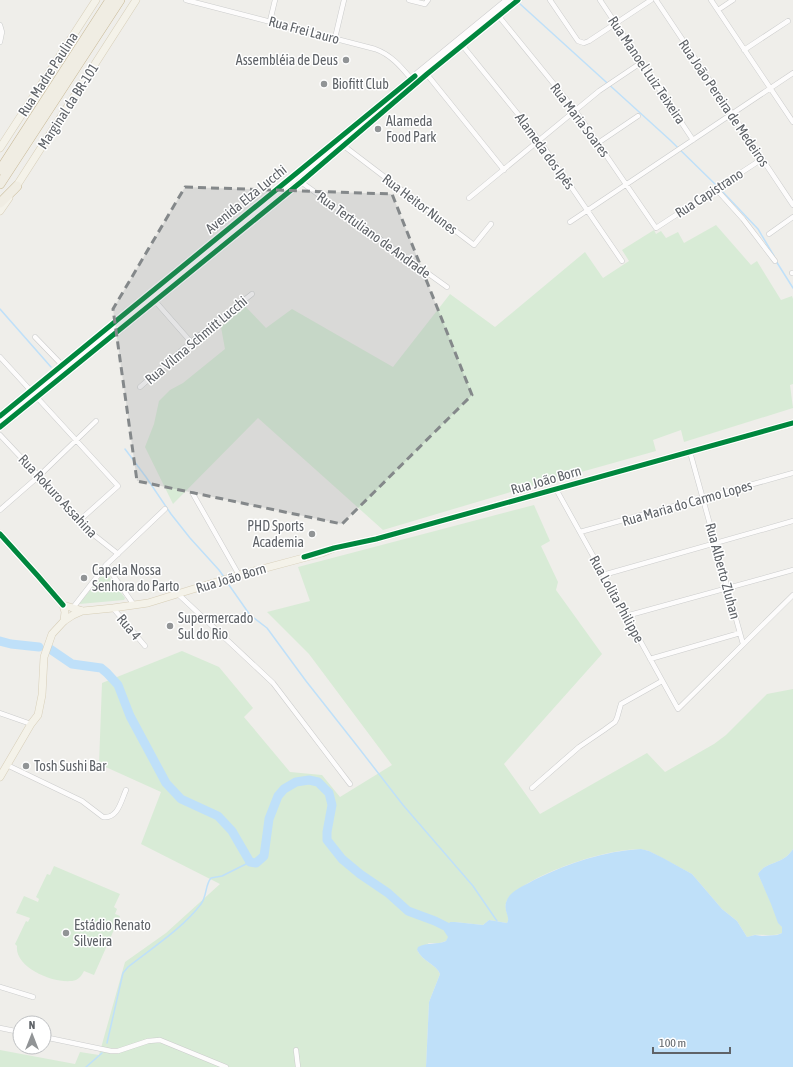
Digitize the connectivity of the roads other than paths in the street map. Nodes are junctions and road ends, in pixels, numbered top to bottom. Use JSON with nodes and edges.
{"nodes":[{"id":1,"x":96,"y":0,"type":"edge"},
{"id":2,"x":110,"y":0,"type":"edge"},
{"id":3,"x":120,"y":0,"type":"edge"},
{"id":4,"x":136,"y":0,"type":"edge"},
{"id":5,"x":186,"y":0,"type":"edge"},
{"id":6,"x":275,"y":0,"type":"edge"},
{"id":7,"x":344,"y":0,"type":"edge"},
{"id":8,"x":409,"y":0,"type":"edge"},
{"id":9,"x":550,"y":0,"type":"edge"},
{"id":10,"x":600,"y":0,"type":"edge"},
{"id":11,"x":652,"y":0,"type":"edge"},
{"id":12,"x":656,"y":0,"type":"edge"},
{"id":13,"x":711,"y":0,"type":"edge"},
{"id":14,"x":733,"y":0,"type":"edge"},
{"id":15,"x":513,"y":1,"type":"edge"},
{"id":16,"x":426,"y":2,"type":"edge"},
{"id":17,"x":718,"y":10,"type":"junction"},
{"id":18,"x":496,"y":14,"type":"junction"},
{"id":19,"x":270,"y":21,"type":"junction"},
{"id":20,"x":788,"y":21,"type":"dead end"},
{"id":21,"x":616,"y":24,"type":"junction"},
{"id":22,"x":0,"y":25,"type":"edge"},
{"id":23,"x":335,"y":38,"type":"junction"},
{"id":24,"x":0,"y":42,"type":"edge"},
{"id":25,"x":462,"y":45,"type":"junction"},
{"id":26,"x":744,"y":50,"type":"junction"},
{"id":27,"x":642,"y":62,"type":"junction"},
{"id":28,"x":425,"y":72,"type":"junction"},
{"id":29,"x":793,"y":73,"type":"edge"},
{"id":30,"x":413,"y":82,"type":"junction"},
{"id":31,"x":770,"y":88,"type":"junction"},
{"id":32,"x":575,"y":110,"type":"junction"},
{"id":33,"x":732,"y":114,"type":"junction"},
{"id":34,"x":638,"y":116,"type":"dead end"},
{"id":35,"x":793,"y":122,"type":"edge"},
{"id":36,"x":539,"y":140,"type":"junction"},
{"id":37,"x":693,"y":140,"type":"junction"},
{"id":38,"x":598,"y":143,"type":"junction"},
{"id":39,"x":344,"y":146,"type":"junction"},
{"id":40,"x":0,"y":148,"type":"edge"},
{"id":41,"x":762,"y":159,"type":"junction"},
{"id":42,"x":0,"y":170,"type":"edge"},
{"id":43,"x":504,"y":170,"type":"junction"},
{"id":44,"x":301,"y":182,"type":"junction"},
{"id":45,"x":0,"y":184,"type":"edge"},
{"id":46,"x":627,"y":184,"type":"junction"},
{"id":47,"x":17,"y":186,"type":"junction"},
{"id":48,"x":716,"y":189,"type":"junction"},
{"id":49,"x":469,"y":198,"type":"dead end"},
{"id":50,"x":0,"y":203,"type":"edge"},
{"id":51,"x":793,"y":205,"type":"edge"},
{"id":52,"x":588,"y":210,"type":"junction"},
{"id":53,"x":0,"y":212,"type":"edge"},
{"id":54,"x":793,"y":217,"type":"edge"},
{"id":55,"x":570,"y":222,"type":"dead end"},
{"id":56,"x":243,"y":223,"type":"junction"},
{"id":57,"x":491,"y":224,"type":"dead end"},
{"id":58,"x":656,"y":228,"type":"joint"},
{"id":59,"x":769,"y":234,"type":"dead end"},
{"id":60,"x":622,"y":261,"type":"dead end"},
{"id":61,"x":775,"y":261,"type":"dead end"},
{"id":62,"x":447,"y":287,"type":"dead end"},
{"id":63,"x":252,"y":294,"type":"dead end"},
{"id":64,"x":155,"y":301,"type":"junction"},
{"id":65,"x":35,"y":337,"type":"dead end"},
{"id":66,"x":192,"y":342,"type":"junction"},
{"id":67,"x":0,"y":357,"type":"edge"},
{"id":68,"x":62,"y":365,"type":"junction"},
{"id":69,"x":140,"y":387,"type":"dead end"},
{"id":70,"x":34,"y":394,"type":"junction"},
{"id":71,"x":0,"y":416,"type":"edge"},
{"id":72,"x":96,"y":421,"type":"dead end"},
{"id":73,"x":0,"y":422,"type":"edge"},
{"id":74,"x":793,"y":423,"type":"edge"},
{"id":75,"x":0,"y":428,"type":"edge"},
{"id":76,"x":0,"y":435,"type":"edge"},
{"id":77,"x":76,"y":440,"type":"junction"},
{"id":78,"x":690,"y":452,"type":"junction"},
{"id":79,"x":793,"y":473,"type":"edge"},
{"id":80,"x":39,"y":476,"type":"junction"},
{"id":81,"x":556,"y":489,"type":"junction"},
{"id":82,"x":193,"y":494,"type":"dead end"},
{"id":83,"x":703,"y":498,"type":"junction"},
{"id":84,"x":165,"y":509,"type":"dead end"},
{"id":85,"x":0,"y":510,"type":"edge"},
{"id":86,"x":80,"y":520,"type":"junction"},
{"id":87,"x":793,"y":521,"type":"edge"},
{"id":88,"x":580,"y":532,"type":"junction"},
{"id":89,"x":0,"y":534,"type":"edge"},
{"id":90,"x":715,"y":543,"type":"junction"},
{"id":91,"x":118,"y":554,"type":"junction"},
{"id":92,"x":106,"y":565,"type":"junction"},
{"id":93,"x":793,"y":570,"type":"edge"},
{"id":94,"x":239,"y":575,"type":"junction"},
{"id":95,"x":604,"y":575,"type":"junction"},
{"id":96,"x":728,"y":588,"type":"junction"},
{"id":97,"x":178,"y":594,"type":"junction"},
{"id":98,"x":793,"y":595,"type":"edge"},
{"id":99,"x":63,"y":605,"type":"junction"},
{"id":100,"x":134,"y":605,"type":"junction"},
{"id":101,"x":113,"y":608,"type":"junction"},
{"id":102,"x":72,"y":609,"type":"junction"},
{"id":103,"x":83,"y":611,"type":"junction"},
{"id":104,"x":626,"y":616,"type":"junction"},
{"id":105,"x":64,"y":621,"type":"junction"},
{"id":106,"x":740,"y":633,"type":"junction"},
{"id":107,"x":743,"y":644,"type":"junction"},
{"id":108,"x":145,"y":646,"type":"dead end"},
{"id":109,"x":650,"y":659,"type":"junction"},
{"id":110,"x":662,"y":681,"type":"junction"},
{"id":111,"x":0,"y":713,"type":"edge"},
{"id":112,"x":31,"y":724,"type":"junction"},
{"id":113,"x":7,"y":765,"type":"junction"},
{"id":114,"x":0,"y":776,"type":"edge"},
{"id":115,"x":350,"y":784,"type":"dead end"},
{"id":116,"x":532,"y":788,"type":"dead end"},
{"id":117,"x":126,"y":790,"type":"dead end"},
{"id":118,"x":0,"y":987,"type":"edge"},
{"id":119,"x":33,"y":997,"type":"dead end"},
{"id":120,"x":0,"y":1028,"type":"edge"},
{"id":121,"x":12,"y":1030,"type":"edge"},
{"id":122,"x":52,"y":1039,"type":"edge"},
{"id":123,"x":296,"y":1050,"type":"dead end"},
{"id":124,"x":226,"y":1067,"type":"edge"},
{"id":125,"x":298,"y":1067,"type":"edge"}],
"edges":[{"from":1,"to":40,"type":"main road","name":"Rua Madre Paulina"},
{"from":2,"to":42,"type":"highway"},
{"from":3,"to":45,"type":"highway"},
{"from":4,"to":47,"type":"main road","name":"Marginal da BR-101"},
{"from":5,"to":19,"type":"street","name":"Rua Frei Lauro"},
{"from":6,"to":19,"type":"street"},
{"from":7,"to":23,"type":"street"},
{"from":8,"to":16,"type":"street"},
{"from":9,"to":21,"type":"street"},
{"from":10,"to":21,"type":"street","name":"Rua Manoel Luiz Teixeira"},
{"from":11,"to":21,"type":"street"},
{"from":12,"to":33,"type":"street","name":"Rua João Pereira de Medeiros"},
{"from":13,"to":17,"type":"street"},
{"from":14,"to":17,"type":"street"},
{"from":15,"to":18,"type":"main road","name":"Avenida Elza Lucchi"},
{"from":17,"to":26,"type":"street"},
{"from":18,"to":25,"type":"main road","name":"Avenida Elza Lucchi"},
{"from":18,"to":28,"type":"main road","name":"Avenida Elza Lucchi"},
{"from":18,"to":32,"type":"street","name":"Rua Maria Soares"},
{"from":19,"to":23,"type":"street","name":"Rua Frei Lauro"},
{"from":20,"to":26,"type":"street"},
{"from":21,"to":27,"type":"street","name":"Rua Manoel Luiz Teixeira"},
{"from":22,"to":24,"type":"street"},
{"from":23,"to":30,"type":"street","name":"Rua Frei Lauro"},
{"from":25,"to":28,"type":"main road","name":"Avenida Elza Lucchi"},
{"from":25,"to":36,"type":"street","name":"Alameda dos Ipês"},
{"from":26,"to":31,"type":"street"},
{"from":27,"to":32,"type":"street"},
{"from":27,"to":37,"type":"street","name":"Rua Manoel Luiz Teixeira"},
{"from":28,"to":30,"type":"main road","name":"Avenida Elza Lucchi"},
{"from":28,"to":43,"type":"street"},
{"from":29,"to":31,"type":"street"},
{"from":30,"to":39,"type":"main road","name":"Avenida Elza Lucchi"},
{"from":30,"to":56,"type":"main road","name":"Avenida Elza Lucchi"},
{"from":31,"to":33,"type":"street"},
{"from":31,"to":35,"type":"street"},
{"from":32,"to":36,"type":"street"},
{"from":32,"to":38,"type":"street","name":"Rua Maria Soares"},
{"from":33,"to":37,"type":"street"},
{"from":33,"to":41,"type":"street","name":"Rua João Pereira de Medeiros"},
{"from":34,"to":38,"type":"street"},
{"from":36,"to":43,"type":"street"},
{"from":36,"to":52,"type":"street","name":"Alameda dos Ipês"},
{"from":37,"to":46,"type":"street"},
{"from":38,"to":46,"type":"street","name":"Rua Maria Soares"},
{"from":39,"to":44,"type":"main road","name":"Avenida Elza Lucchi"},
{"from":39,"to":57,"type":"street","name":"Rua Heitor Nunes"},
{"from":41,"to":48,"type":"street","name":"Rua Capistrano"},
{"from":41,"to":51,"type":"street","name":"Rua João Pereira de Medeiros"},
{"from":43,"to":49,"type":"street"},
{"from":44,"to":56,"type":"main road","name":"Avenida Elza Lucchi"},
{"from":44,"to":62,"type":"street","name":"Rua Tertuliano de Andrade"},
{"from":46,"to":52,"type":"street"},
{"from":46,"to":58,"type":"street","name":"Rua Maria Soares"},
{"from":47,"to":50,"type":"highway"},
{"from":47,"to":53,"type":"main road","name":"Marginal da BR-101"},
{"from":48,"to":58,"type":"street","name":"Rua Capistrano"},
{"from":48,"to":61,"type":"street"},
{"from":52,"to":55,"type":"street"},
{"from":52,"to":60,"type":"street","name":"Alameda dos Ipês"},
{"from":54,"to":59,"type":"street"},
{"from":56,"to":64,"type":"main road","name":"Avenida Elza Lucchi"},
{"from":56,"to":68,"type":"main road","name":"Avenida Elza Lucchi"},
{"from":56,"to":70,"type":"street"},
{"from":63,"to":66,"type":"street","name":"Rua Vilma Schmitt Lucchi"},
{"from":64,"to":66,"type":"street"},
{"from":64,"to":70,"type":"main road","name":"Avenida Elza Lucchi"},
{"from":65,"to":68,"type":"street"},
{"from":66,"to":69,"type":"street","name":"Rua Vilma Schmitt Lucchi"},
{"from":67,"to":70,"type":"street"},
{"from":68,"to":70,"type":"main road","name":"Avenida Elza Lucchi"},
{"from":70,"to":71,"type":"main road","name":"Avenida Elza Lucchi"},
{"from":70,"to":73,"type":"street"},
{"from":70,"to":75,"type":"main road","name":"Avenida Elza Lucchi"},
{"from":70,"to":77,"type":"street"},
{"from":72,"to":77,"type":"street"},
{"from":74,"to":78,"type":"main road","name":"Rua João Born"},
{"from":76,"to":80,"type":"street","name":"Rua Rokuro Assahina"},
{"from":77,"to":80,"type":"street"},
{"from":77,"to":86,"type":"street"},
{"from":78,"to":81,"type":"main road","name":"Rua João Born"},
{"from":78,"to":83,"type":"street","name":"Rua Alberto Zluhan"},
{"from":79,"to":83,"type":"street","name":"Rua Maria do Carmo Lopes"},
{"from":80,"to":85,"type":"street"},
{"from":80,"to":86,"type":"street","name":"Rua Rokuro Assahina"},
{"from":81,"to":88,"type":"street","name":"Rua Lolita Philippe"},
{"from":81,"to":94,"type":"main road","name":"Rua João Born"},
{"from":82,"to":94,"type":"street"},
{"from":83,"to":88,"type":"street","name":"Rua Maria do Carmo Lopes"},
{"from":83,"to":90,"type":"street","name":"Rua Alberto Zluhan"},
{"from":84,"to":91,"type":"street"},
{"from":86,"to":91,"type":"street","name":"Rua Rokuro Assahina"},
{"from":87,"to":90,"type":"street"},
{"from":88,"to":95,"type":"street","name":"Rua Lolita Philippe"},
{"from":89,"to":99,"type":"main road"},
{"from":90,"to":95,"type":"street"},
{"from":90,"to":96,"type":"street","name":"Rua Alberto Zluhan"},
{"from":91,"to":92,"type":"street"},
{"from":92,"to":100,"type":"street"},
{"from":92,"to":102,"type":"street"},
{"from":93,"to":96,"type":"street"},
{"from":94,"to":97,"type":"main road","name":"Rua João Born"},
{"from":95,"to":104,"type":"street","name":"Rua Lolita Philippe"},
{"from":96,"to":104,"type":"street"},
{"from":96,"to":106,"type":"street","name":"Rua Alberto Zluhan"},
{"from":97,"to":100,"type":"main road","name":"Rua João Born"},
{"from":97,"to":115,"type":"street"},
{"from":98,"to":107,"type":"street"},
{"from":99,"to":102,"type":"main road"},
{"from":99,"to":105,"type":"main road"},
{"from":100,"to":101,"type":"main road","name":"Rua João Born"},
{"from":101,"to":103,"type":"main road","name":"Rua João Born"},
{"from":101,"to":108,"type":"street","name":"Rua 4"},
{"from":102,"to":103,"type":"main road"},
{"from":103,"to":105,"type":"main road"},
{"from":104,"to":109,"type":"street","name":"Rua Lolita Philippe"},
{"from":105,"to":112,"type":"main road"},
{"from":106,"to":107,"type":"street","name":"Rua Alberto Zluhan"},
{"from":106,"to":109,"type":"street"},
{"from":107,"to":110,"type":"street","name":"Rua Lolita Philippe"},
{"from":109,"to":110,"type":"street","name":"Rua Lolita Philippe"},
{"from":110,"to":116,"type":"street"},
{"from":111,"to":112,"type":"street"},
{"from":112,"to":113,"type":"main road"},
{"from":113,"to":114,"type":"main road"},
{"from":113,"to":117,"type":"street"},
{"from":118,"to":119,"type":"street"},
{"from":120,"to":121,"type":"street"},
{"from":122,"to":124,"type":"street"},
{"from":123,"to":125,"type":"street"}]}
